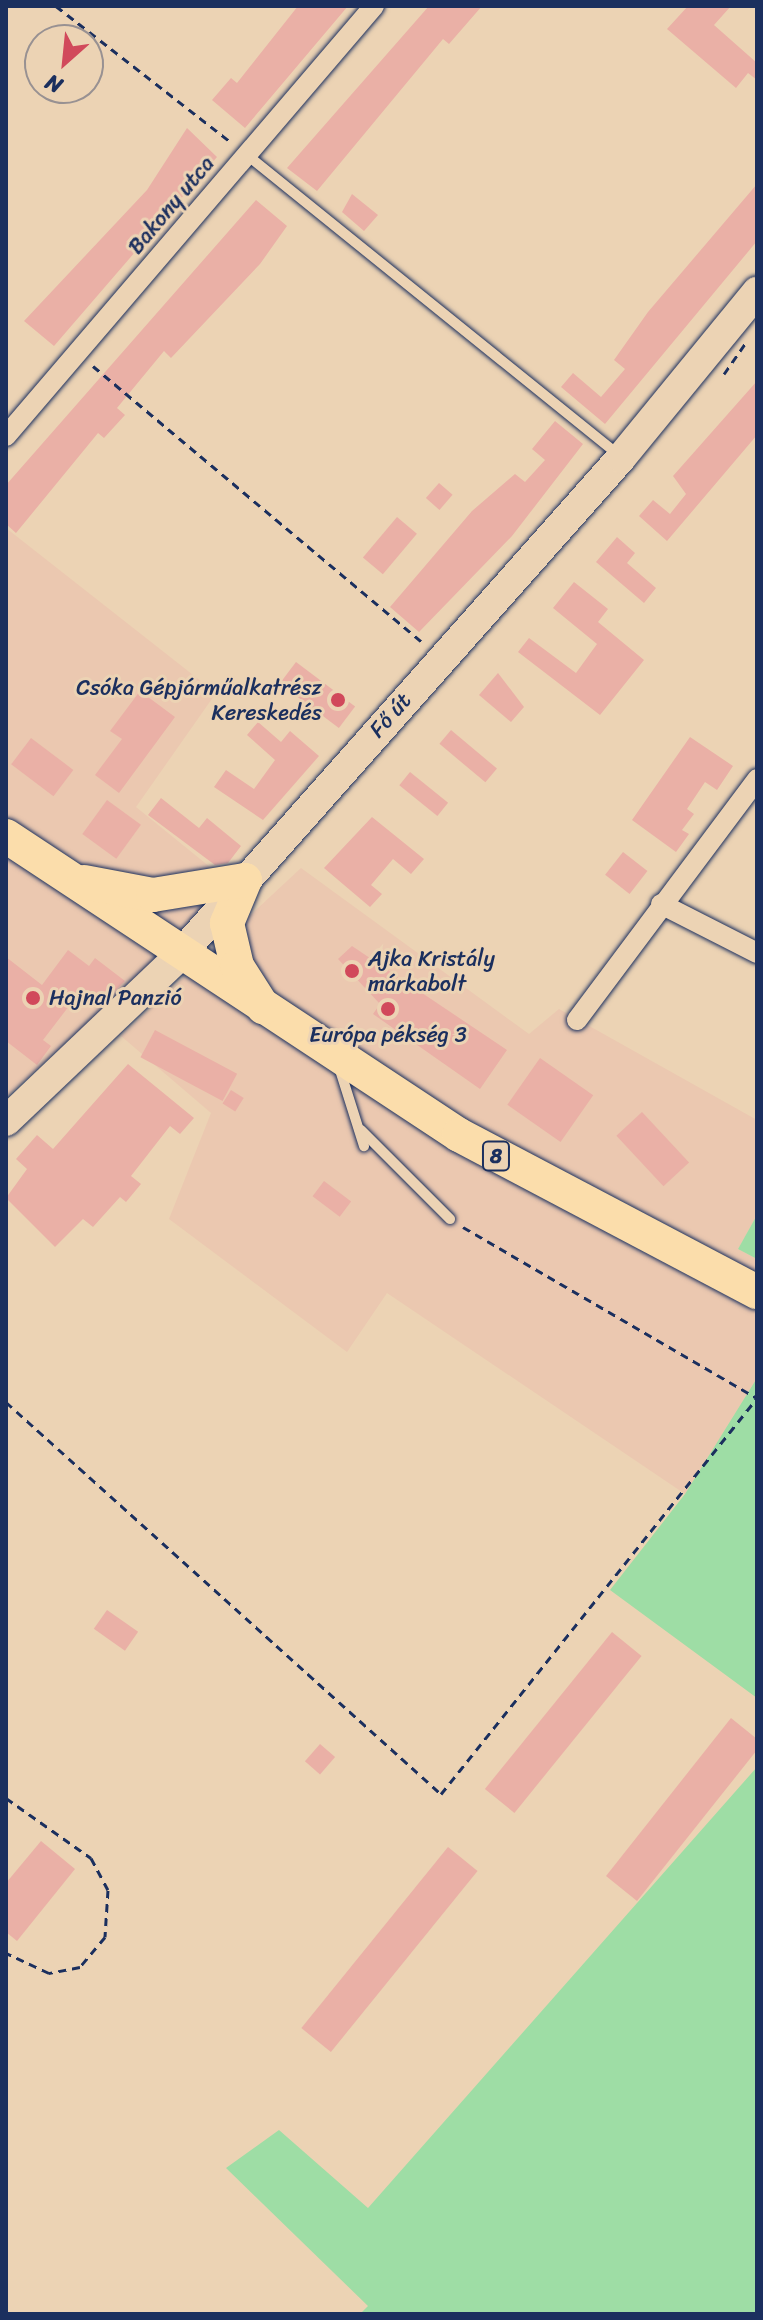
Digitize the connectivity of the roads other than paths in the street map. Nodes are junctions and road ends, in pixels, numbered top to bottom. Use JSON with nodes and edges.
{"nodes":[{"id":1,"x":374,"y":6,"type":"edge"},
{"id":2,"x":246,"y":154,"type":"junction"},
{"id":3,"x":757,"y":292,"type":"edge"},
{"id":4,"x":6,"y":436,"type":"edge"},
{"id":5,"x":621,"y":458,"type":"junction"},
{"id":6,"x":757,"y":779,"type":"edge"},
{"id":7,"x":6,"y":836,"type":"edge"},
{"id":8,"x":245,"y":880,"type":"junction"},
{"id":9,"x":73,"y":881,"type":"junction"},
{"id":10,"x":661,"y":904,"type":"junction"},
{"id":11,"x":757,"y":953,"type":"edge"},
{"id":12,"x":179,"y":956,"type":"junction"},
{"id":13,"x":267,"y":1013,"type":"junction"},
{"id":14,"x":577,"y":1020,"type":"dead end"},
{"id":15,"x":334,"y":1057,"type":"junction"},
{"id":16,"x":6,"y":1121,"type":"edge"},
{"id":17,"x":361,"y":1130,"type":"junction"},
{"id":18,"x":364,"y":1146,"type":"dead end"},
{"id":19,"x":450,"y":1219,"type":"road end"},
{"id":20,"x":757,"y":1292,"type":"edge"}],
"edges":[{"from":1,"to":2,"type":"street","name":"Bakony utca"},
{"from":2,"to":4,"type":"street","name":"Bakony utca"},
{"from":2,"to":5,"type":"lane"},
{"from":3,"to":5,"type":"main road","name":"Fő út"},
{"from":5,"to":8,"type":"main road","name":"Fő út"},
{"from":6,"to":10,"type":"street"},
{"from":7,"to":9,"type":"main road","number":"8"},
{"from":8,"to":9,"type":"main road"},
{"from":8,"to":12,"type":"main road","name":"Fő út"},
{"from":8,"to":13,"type":"main road"},
{"from":9,"to":12,"type":"main road","number":"8"},
{"from":10,"to":11,"type":"street"},
{"from":10,"to":14,"type":"street"},
{"from":12,"to":13,"type":"main road","number":"8"},
{"from":12,"to":16,"type":"main road","name":"Fő út"},
{"from":13,"to":15,"type":"main road","number":"8"},
{"from":15,"to":17,"type":"lane"},
{"from":15,"to":20,"type":"main road","number":"8"},
{"from":17,"to":18,"type":"lane"},
{"from":17,"to":19,"type":"lane"}]}
